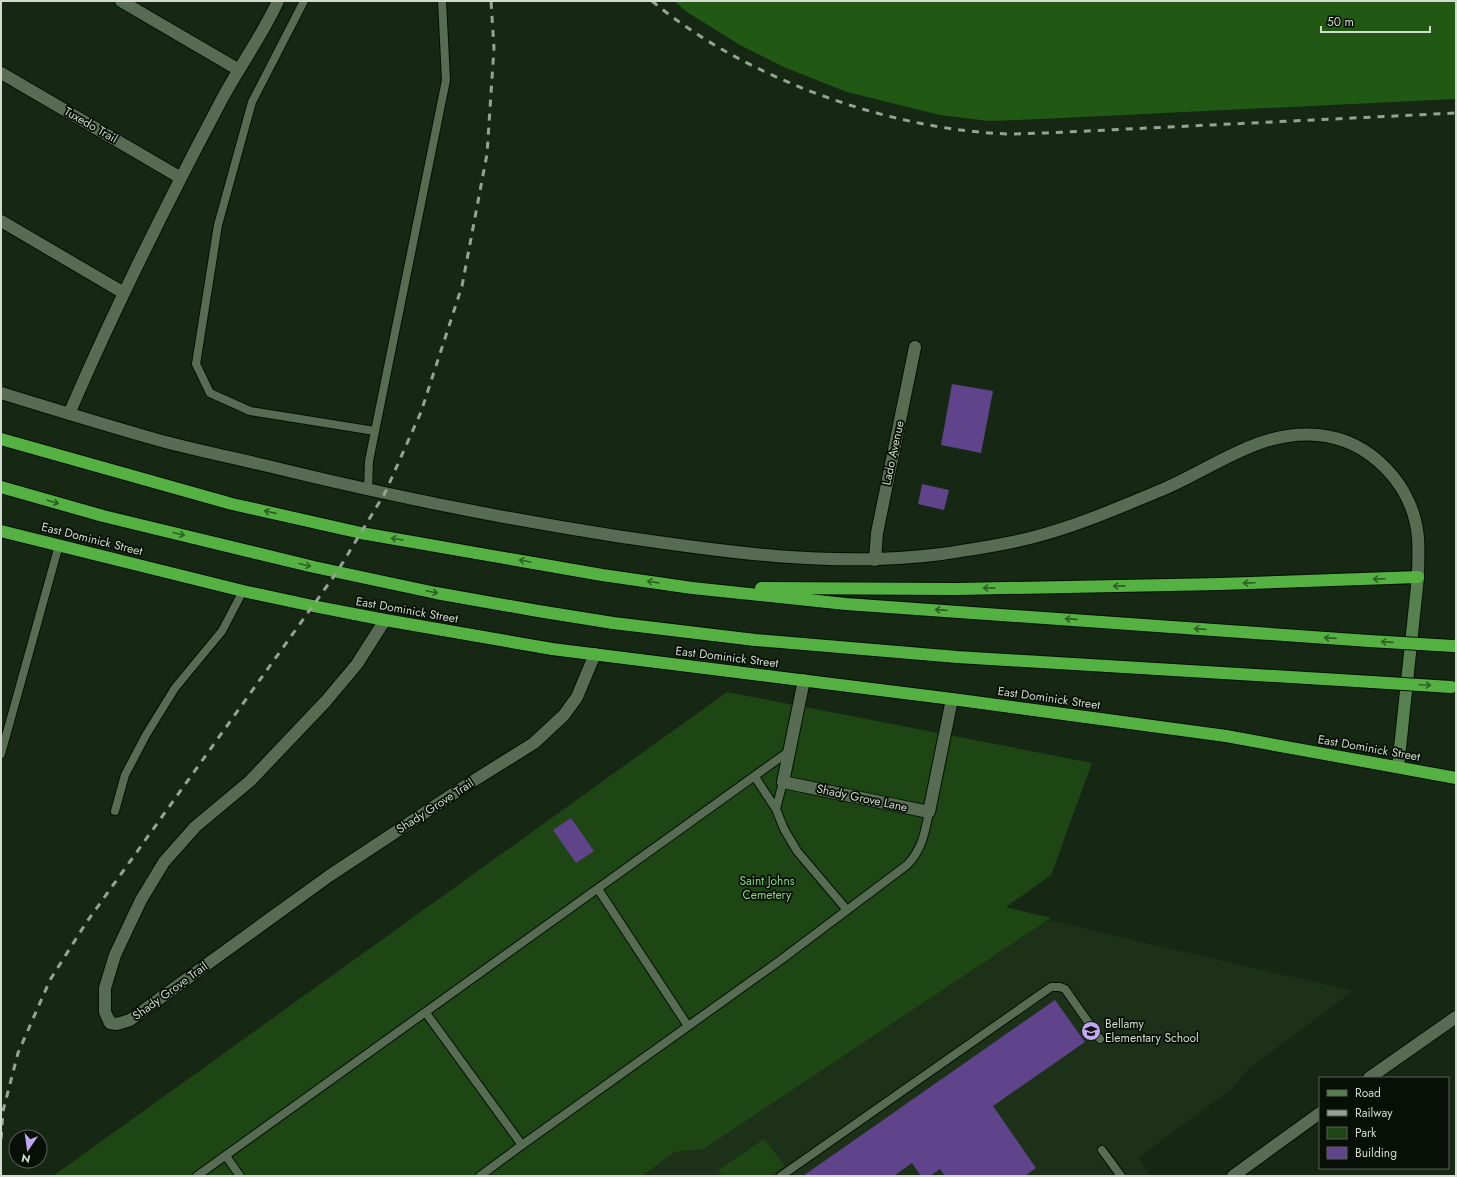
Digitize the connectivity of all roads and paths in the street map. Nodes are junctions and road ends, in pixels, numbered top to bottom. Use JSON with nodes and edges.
{"nodes":[{"id":1,"x":121,"y":1,"type":"edge"},
{"id":2,"x":278,"y":1,"type":"edge"},
{"id":3,"x":304,"y":1,"type":"edge"},
{"id":4,"x":442,"y":1,"type":"edge"},
{"id":5,"x":239,"y":70,"type":"junction"},
{"id":6,"x":1,"y":73,"type":"edge"},
{"id":7,"x":180,"y":178,"type":"junction"},
{"id":8,"x":1,"y":221,"type":"edge"},
{"id":9,"x":124,"y":293,"type":"junction"},
{"id":10,"x":915,"y":347,"type":"dead end"},
{"id":11,"x":1,"y":393,"type":"edge"},
{"id":12,"x":69,"y":414,"type":"junction"},
{"id":13,"x":375,"y":431,"type":"junction"},
{"id":14,"x":1,"y":439,"type":"edge"},
{"id":15,"x":1,"y":486,"type":"edge"},
{"id":16,"x":368,"y":489,"type":"junction"},
{"id":17,"x":1,"y":531,"type":"edge"},
{"id":18,"x":60,"y":545,"type":"junction"},
{"id":19,"x":875,"y":560,"type":"junction"},
{"id":20,"x":1418,"y":578,"type":"junction"},
{"id":21,"x":692,"y":588,"type":"junction"},
{"id":22,"x":243,"y":591,"type":"junction"},
{"id":23,"x":385,"y":620,"type":"junction"},
{"id":24,"x":1455,"y":646,"type":"edge"},
{"id":25,"x":594,"y":654,"type":"junction"},
{"id":26,"x":804,"y":680,"type":"junction"},
{"id":27,"x":1454,"y":687,"type":"edge"},
{"id":28,"x":952,"y":699,"type":"junction"},
{"id":29,"x":788,"y":752,"type":"junction"},
{"id":30,"x":1,"y":754,"type":"edge"},
{"id":31,"x":1398,"y":767,"type":"junction"},
{"id":32,"x":755,"y":777,"type":"junction"},
{"id":33,"x":1456,"y":778,"type":"edge"},
{"id":34,"x":783,"y":782,"type":"junction"},
{"id":35,"x":776,"y":809,"type":"junction"},
{"id":36,"x":115,"y":812,"type":"dead end"},
{"id":37,"x":929,"y":812,"type":"junction"},
{"id":38,"x":598,"y":889,"type":"junction"},
{"id":39,"x":846,"y":910,"type":"junction"},
{"id":40,"x":426,"y":1013,"type":"junction"},
{"id":41,"x":1456,"y":1017,"type":"edge"},
{"id":42,"x":688,"y":1026,"type":"junction"},
{"id":43,"x":1100,"y":1039,"type":"dead end"},
{"id":44,"x":1370,"y":1077,"type":"edge"},
{"id":45,"x":1319,"y":1114,"type":"edge"},
{"id":46,"x":522,"y":1145,"type":"junction"},
{"id":47,"x":1102,"y":1150,"type":"dead end"},
{"id":48,"x":226,"y":1156,"type":"junction"},
{"id":49,"x":197,"y":1176,"type":"edge"},
{"id":50,"x":240,"y":1176,"type":"edge"},
{"id":51,"x":480,"y":1176,"type":"edge"},
{"id":52,"x":781,"y":1176,"type":"edge"},
{"id":53,"x":1121,"y":1176,"type":"edge"},
{"id":54,"x":1233,"y":1176,"type":"edge"}],
"edges":[{"from":1,"to":5,"type":"street"},
{"from":2,"to":5,"type":"street"},
{"from":3,"to":13,"type":"lane"},
{"from":4,"to":13,"type":"lane"},
{"from":5,"to":7,"type":"street"},
{"from":6,"to":7,"type":"street","name":"Tuxedo Trail"},
{"from":7,"to":9,"type":"street"},
{"from":8,"to":9,"type":"street"},
{"from":9,"to":12,"type":"street"},
{"from":10,"to":19,"type":"street","name":"Lado Avenue"},
{"from":11,"to":12,"type":"street"},
{"from":12,"to":16,"type":"street"},
{"from":13,"to":16,"type":"lane"},
{"from":21,"to":14,"type":"highway","one_way":true},
{"from":15,"to":27,"type":"highway","one_way":true,"bridge":true},
{"from":16,"to":19,"type":"street"},
{"from":17,"to":18,"type":"highway","name":"East Dominick Street"},
{"from":18,"to":22,"type":"highway","name":"East Dominick Street"},
{"from":18,"to":30,"type":"lane"},
{"from":19,"to":20,"type":"street"},
{"from":20,"to":21,"type":"highway","one_way":true},
{"from":20,"to":31,"type":"main road"},
{"from":24,"to":21,"type":"highway","one_way":true,"bridge":true},
{"from":22,"to":23,"type":"highway","name":"East Dominick Street"},
{"from":22,"to":36,"type":"lane"},
{"from":23,"to":25,"type":"highway","name":"East Dominick Street"},
{"from":23,"to":25,"type":"street","name":"Shady Grove Trail"},
{"from":25,"to":26,"type":"highway","name":"East Dominick Street"},
{"from":26,"to":28,"type":"highway","name":"East Dominick Street"},
{"from":26,"to":29,"type":"street"},
{"from":28,"to":31,"type":"highway","name":"East Dominick Street"},
{"from":28,"to":37,"type":"street"},
{"from":29,"to":32,"type":"lane"},
{"from":29,"to":34,"type":"street"},
{"from":31,"to":33,"type":"highway","name":"East Dominick Street"},
{"from":32,"to":35,"type":"lane"},
{"from":32,"to":38,"type":"lane"},
{"from":34,"to":35,"type":"lane"},
{"from":34,"to":37,"type":"street","name":"Shady Grove Lane"},
{"from":35,"to":39,"type":"lane"},
{"from":37,"to":39,"type":"lane"},
{"from":38,"to":40,"type":"lane"},
{"from":38,"to":42,"type":"lane"},
{"from":39,"to":42,"type":"lane"},
{"from":40,"to":46,"type":"lane"},
{"from":40,"to":48,"type":"lane"},
{"from":41,"to":44,"type":"street"},
{"from":42,"to":46,"type":"lane"},
{"from":43,"to":52,"type":"lane"},
{"from":45,"to":54,"type":"street"},
{"from":46,"to":51,"type":"lane"},
{"from":47,"to":53,"type":"lane"},
{"from":48,"to":49,"type":"lane"},
{"from":48,"to":50,"type":"lane"}]}
